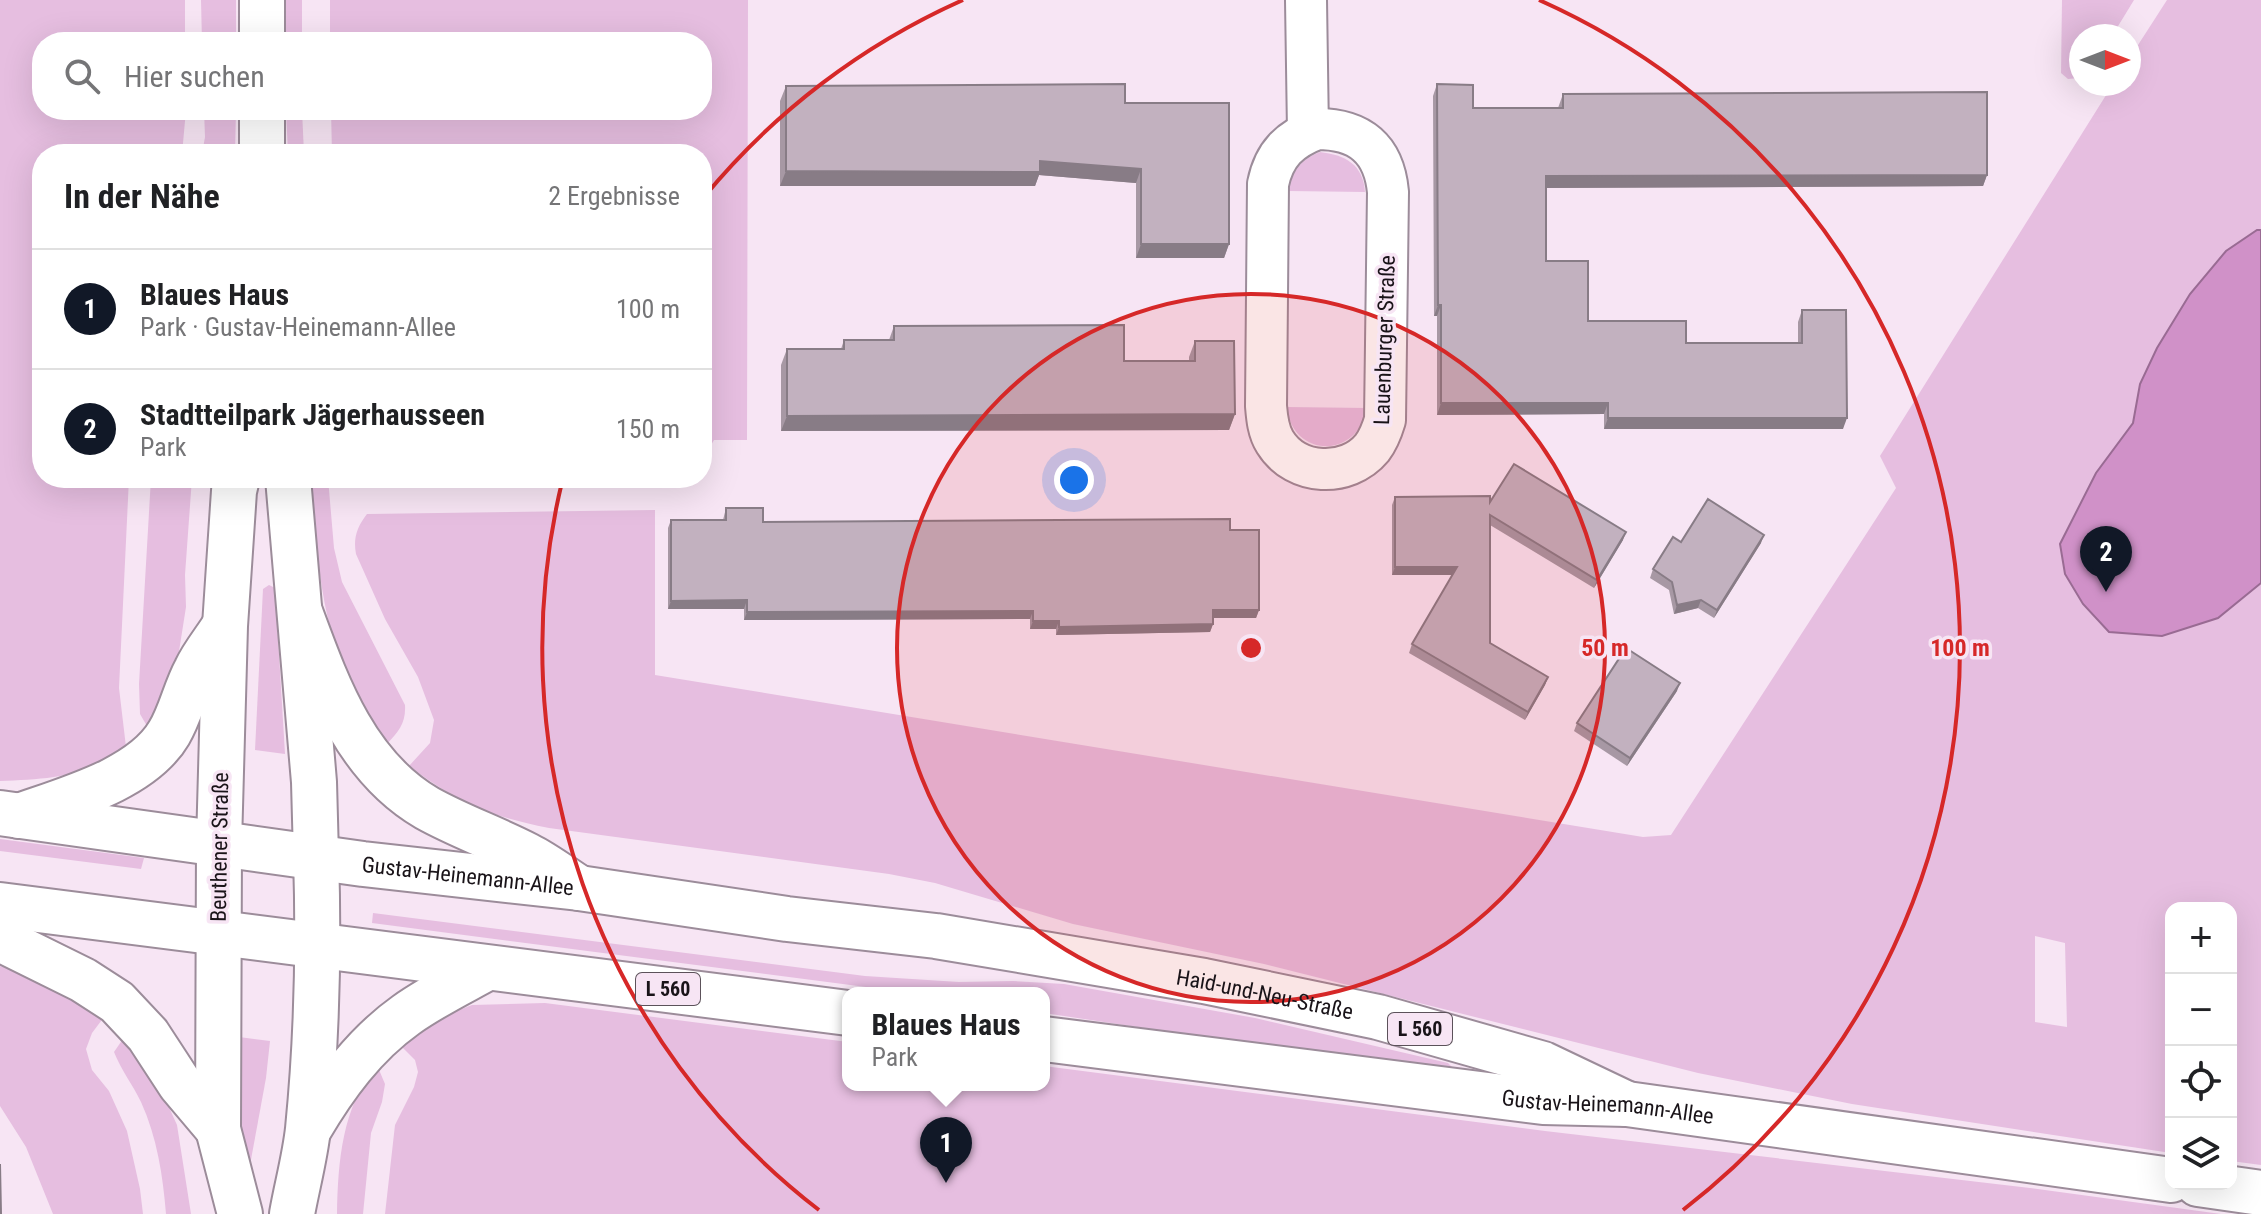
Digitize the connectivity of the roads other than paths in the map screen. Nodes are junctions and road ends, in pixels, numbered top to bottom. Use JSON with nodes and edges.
{"nodes":[{"id":1,"x":262,"y":0,"type":"edge"},
{"id":2,"x":1306,"y":0,"type":"edge"},
{"id":3,"x":262,"y":32,"type":"edge"},
{"id":4,"x":262,"y":120,"type":"edge"},
{"id":5,"x":1308,"y":132,"type":"junction"},
{"id":6,"x":262,"y":144,"type":"edge"},
{"id":7,"x":235,"y":488,"type":"edge"},
{"id":8,"x":289,"y":488,"type":"edge"},
{"id":9,"x":300,"y":612,"type":"junction"},
{"id":10,"x":225,"y":626,"type":"junction"},
{"id":11,"x":10,"y":814,"type":"edge"},
{"id":12,"x":219,"y":844,"type":"junction"},
{"id":13,"x":316,"y":856,"type":"junction"},
{"id":14,"x":579,"y":888,"type":"junction"},
{"id":15,"x":0,"y":905,"type":"edge"},
{"id":16,"x":218,"y":934,"type":"junction"},
{"id":17,"x":936,"y":936,"type":"joint"},
{"id":18,"x":0,"y":939,"type":"edge"},
{"id":19,"x":319,"y":945,"type":"junction"},
{"id":20,"x":487,"y":968,"type":"junction"},
{"id":21,"x":842,"y":1012,"type":"edge"},
{"id":22,"x":1050,"y":1040,"type":"edge"},
{"id":23,"x":1627,"y":1104,"type":"junction"},
{"id":24,"x":218,"y":1129,"type":"junction"},
{"id":25,"x":307,"y":1131,"type":"junction"},
{"id":26,"x":2165,"y":1179,"type":"edge"},
{"id":27,"x":2237,"y":1190,"type":"edge"},
{"id":28,"x":2261,"y":1193,"type":"edge"},
{"id":29,"x":240,"y":1214,"type":"edge"},
{"id":30,"x":292,"y":1214,"type":"edge"}],
"edges":[{"from":1,"to":3,"type":"main road"},
{"from":2,"to":5,"type":"street"},
{"from":4,"to":6,"type":"main road"},
{"from":5,"to":5,"type":"street","name":"Lauenburger Straße"},
{"from":7,"to":10,"type":"main road","name":"Beuthener Straße"},
{"from":8,"to":9,"type":"main road"},
{"from":9,"to":13,"type":"main road"},
{"from":9,"to":14,"type":"main road"},
{"from":10,"to":11,"type":"main road"},
{"from":10,"to":12,"type":"main road","name":"Beuthener Straße"},
{"from":11,"to":12,"type":"main road","name":"Gustav-Heinemann-Allee","number":"L 560"},
{"from":12,"to":13,"type":"main road","name":"Gustav-Heinemann-Allee","number":"L 560"},
{"from":12,"to":16,"type":"main road","name":"Beuthener Straße"},
{"from":13,"to":14,"type":"main road","name":"Gustav-Heinemann-Allee","number":"L 560"},
{"from":13,"to":19,"type":"main road"},
{"from":14,"to":17,"type":"main road","name":"Gustav-Heinemann-Allee","number":"L 560"},
{"from":15,"to":16,"type":"main road","number":"L 560"},
{"from":16,"to":19,"type":"main road","number":"L 560"},
{"from":16,"to":24,"type":"main road","name":"Beuthener Straße"},
{"from":17,"to":23,"type":"main road","name":"Haid-und-Neu-Straße","number":"L 560"},
{"from":18,"to":24,"type":"main road"},
{"from":19,"to":20,"type":"main road","number":"L 560"},
{"from":19,"to":25,"type":"main road"},
{"from":20,"to":21,"type":"main road","number":"L 560"},
{"from":20,"to":25,"type":"main road"},
{"from":22,"to":23,"type":"main road","name":"Gustav-Heinemann-Allee","number":"L 560"},
{"from":23,"to":26,"type":"main road","name":"Gustav-Heinemann-Allee","number":"L 560"},
{"from":24,"to":29,"type":"main road","name":"Beuthener Straße"},
{"from":25,"to":30,"type":"main road"},
{"from":27,"to":28,"type":"main road"}]}
